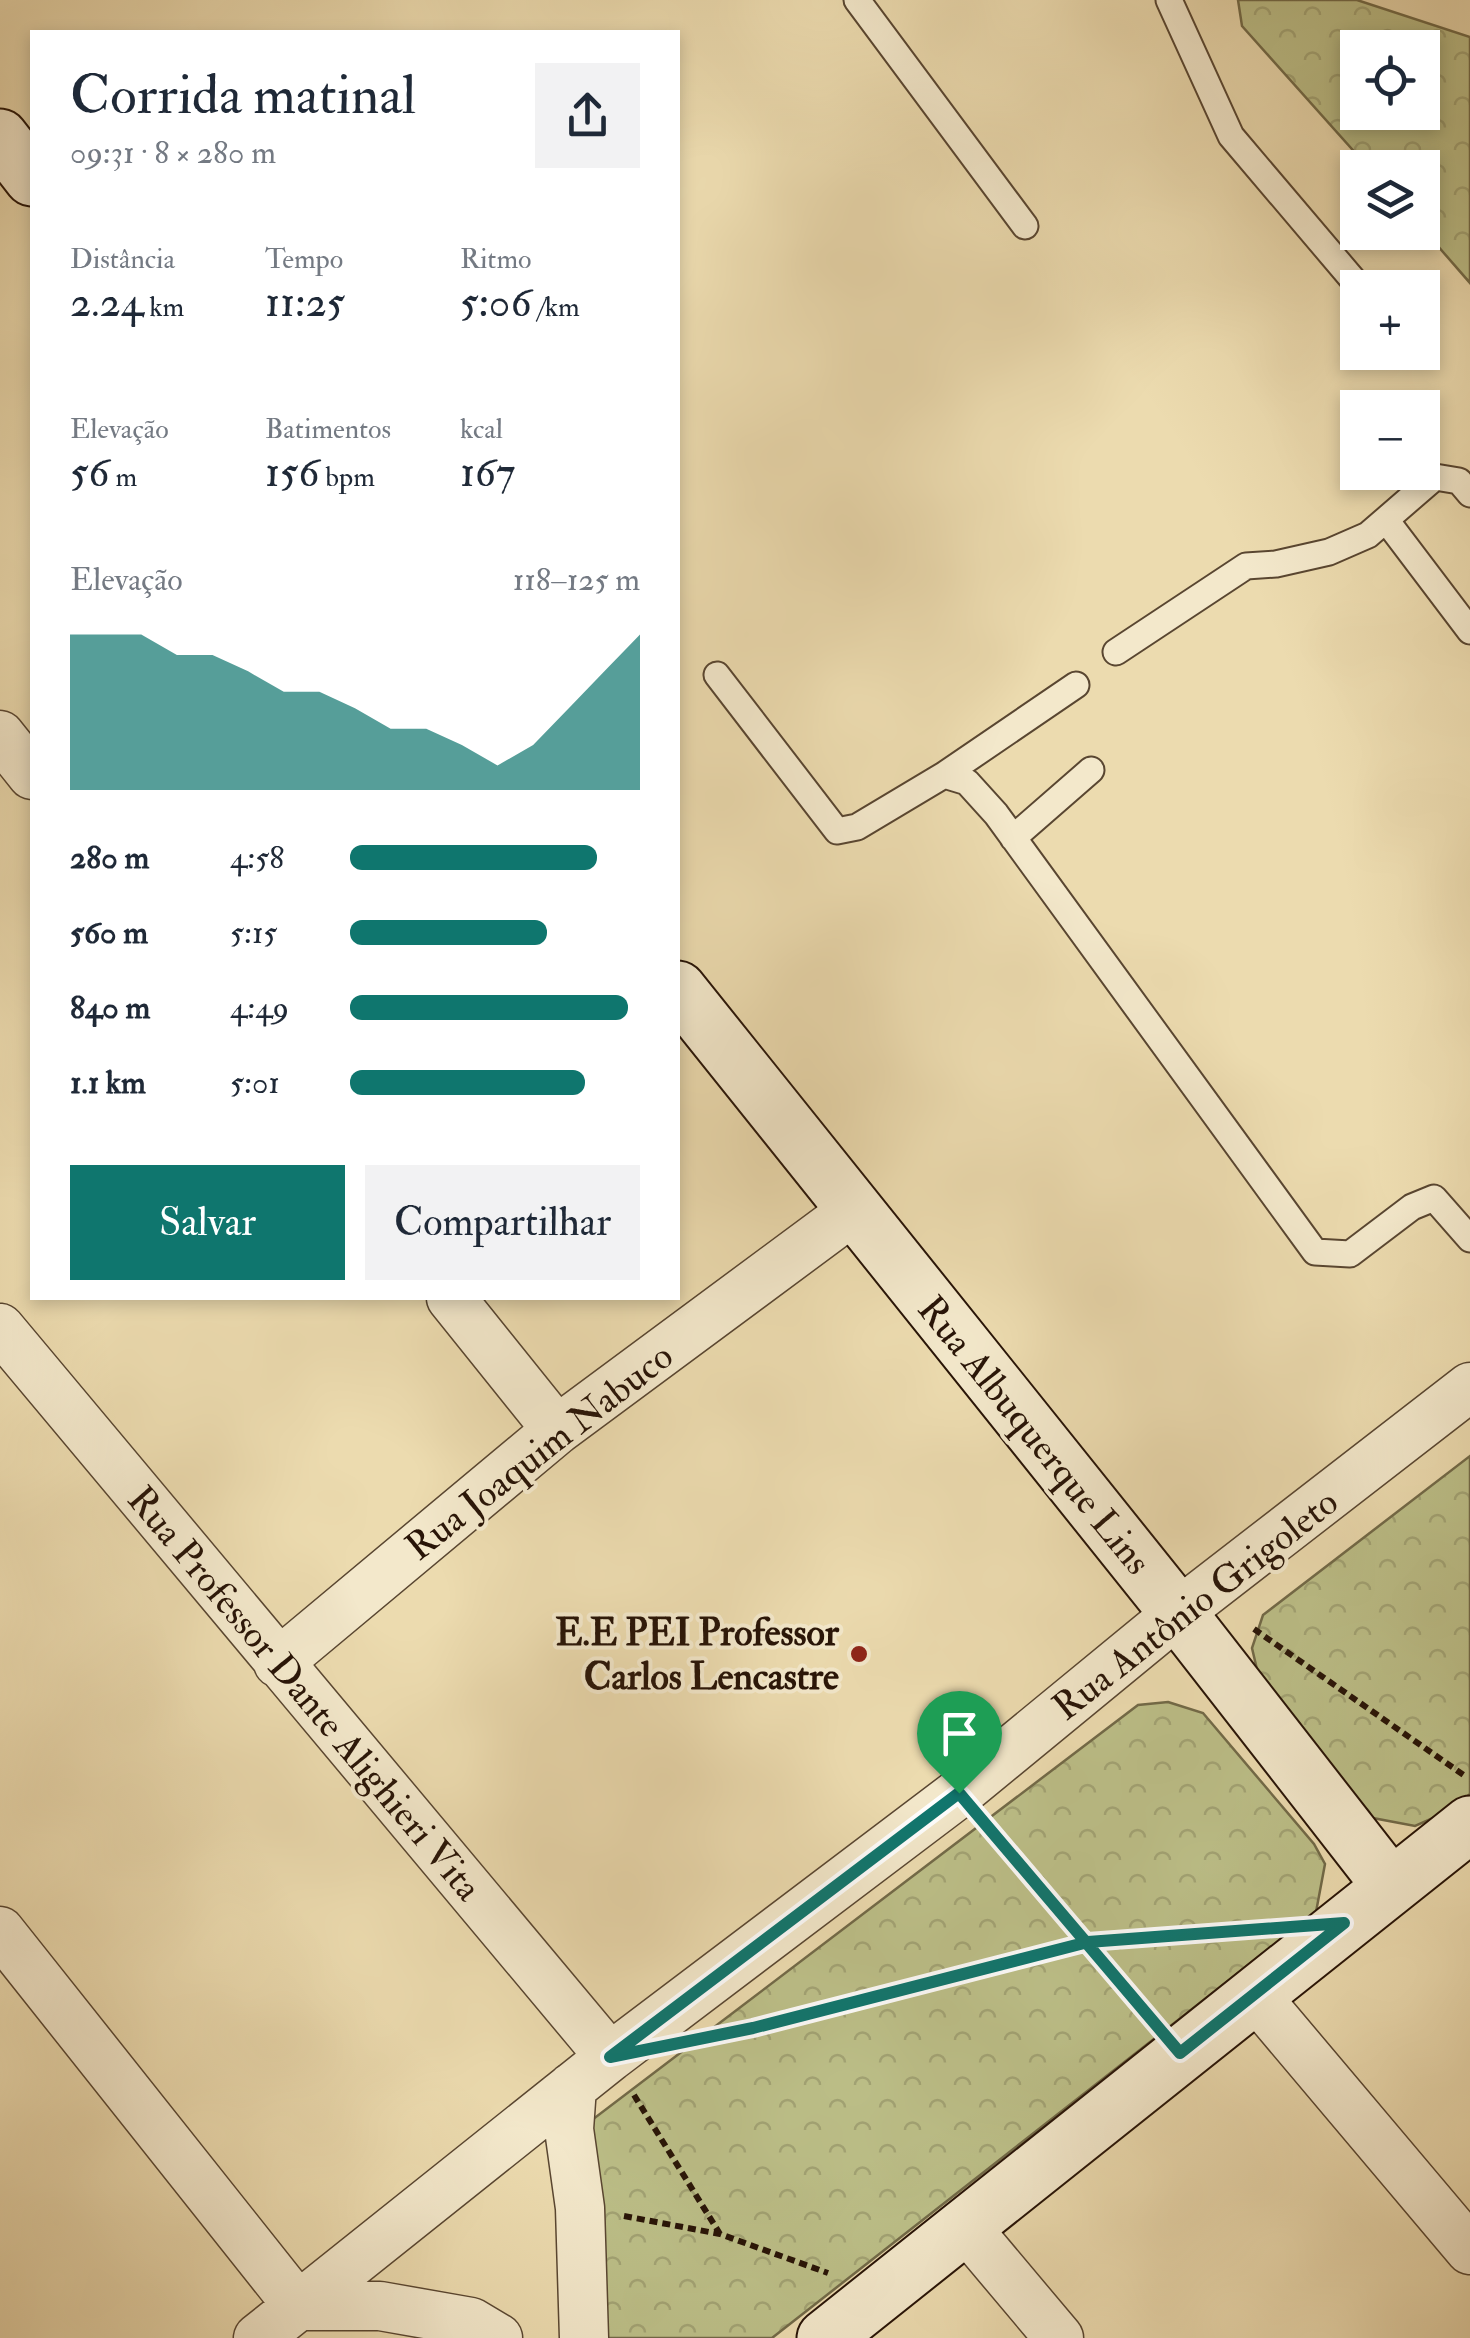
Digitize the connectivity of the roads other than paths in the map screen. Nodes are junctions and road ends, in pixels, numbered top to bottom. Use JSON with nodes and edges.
{"nodes":[{"id":1,"x":857,"y":0,"type":"edge"},
{"id":2,"x":1169,"y":0,"type":"edge"},
{"id":3,"x":0,"y":137,"type":"edge"},
{"id":4,"x":30,"y":175,"type":"edge"},
{"id":5,"x":1025,"y":226,"type":"dead end"},
{"id":6,"x":1345,"y":270,"type":"edge"},
{"id":7,"x":1470,"y":494,"type":"edge"},
{"id":8,"x":1386,"y":520,"type":"junction"},
{"id":9,"x":1470,"y":631,"type":"edge"},
{"id":10,"x":1116,"y":652,"type":"dead end"},
{"id":11,"x":717,"y":674,"type":"dead end"},
{"id":12,"x":1076,"y":684,"type":"dead end"},
{"id":13,"x":0,"y":735,"type":"edge"},
{"id":14,"x":1091,"y":770,"type":"dead end"},
{"id":15,"x":30,"y":773,"type":"edge"},
{"id":16,"x":944,"y":774,"type":"junction"},
{"id":17,"x":1013,"y":838,"type":"junction"},
{"id":18,"x":680,"y":992,"type":"edge"},
{"id":19,"x":854,"y":1210,"type":"junction"},
{"id":20,"x":1470,"y":1240,"type":"edge"},
{"id":21,"x":453,"y":1300,"type":"edge"},
{"id":22,"x":0,"y":1328,"type":"edge"},
{"id":23,"x":1470,"y":1386,"type":"edge"},
{"id":24,"x":557,"y":1430,"type":"junction"},
{"id":25,"x":1191,"y":1603,"type":"junction"},
{"id":26,"x":278,"y":1663,"type":"junction"},
{"id":27,"x":1470,"y":1824,"type":"edge"},
{"id":28,"x":1390,"y":1885,"type":"junction"},
{"id":29,"x":0,"y":1932,"type":"edge"},
{"id":30,"x":1254,"y":1994,"type":"junction"},
{"id":31,"x":610,"y":2057,"type":"junction"},
{"id":32,"x":572,"y":2087,"type":"junction"},
{"id":33,"x":964,"y":2225,"type":"junction"},
{"id":34,"x":1470,"y":2250,"type":"edge"},
{"id":35,"x":298,"y":2306,"type":"junction"},
{"id":36,"x":258,"y":2338,"type":"edge"},
{"id":37,"x":498,"y":2338,"type":"edge"},
{"id":38,"x":584,"y":2338,"type":"edge"},
{"id":39,"x":825,"y":2338,"type":"edge"},
{"id":40,"x":1059,"y":2338,"type":"edge"}],
"edges":[{"from":1,"to":5,"type":"lane"},
{"from":2,"to":6,"type":"lane"},
{"from":3,"to":4,"type":"street"},
{"from":7,"to":8,"type":"lane"},
{"from":8,"to":9,"type":"lane"},
{"from":8,"to":10,"type":"lane"},
{"from":11,"to":16,"type":"lane"},
{"from":12,"to":16,"type":"lane"},
{"from":13,"to":15,"type":"street"},
{"from":14,"to":17,"type":"lane"},
{"from":16,"to":17,"type":"lane"},
{"from":17,"to":20,"type":"lane"},
{"from":18,"to":19,"type":"street","name":"Rua Albuquerque Lins"},
{"from":19,"to":24,"type":"street","name":"Rua Joaquim Nabuco"},
{"from":19,"to":25,"type":"street","name":"Rua Albuquerque Lins"},
{"from":21,"to":24,"type":"street"},
{"from":22,"to":26,"type":"street","name":"Rua Professor Dante Alighieri Vita"},
{"from":23,"to":25,"type":"street","name":"Rua Antônio Grigoleto"},
{"from":24,"to":26,"type":"street","name":"Rua Joaquim Nabuco"},
{"from":25,"to":28,"type":"street","name":"Rua Albuquerque Lins"},
{"from":25,"to":31,"type":"street","name":"Rua Antônio Grigoleto"},
{"from":26,"to":31,"type":"street","name":"Rua Professor Dante Alighieri Vita"},
{"from":27,"to":28,"type":"street"},
{"from":28,"to":30,"type":"street"},
{"from":29,"to":35,"type":"street"},
{"from":30,"to":33,"type":"street"},
{"from":30,"to":34,"type":"street"},
{"from":31,"to":32,"type":"street","name":"Rua Antônio Grigoleto"},
{"from":32,"to":35,"type":"street","name":"Rua Antônio Grigoleto"},
{"from":32,"to":38,"type":"street"},
{"from":33,"to":39,"type":"street"},
{"from":33,"to":40,"type":"street"},
{"from":35,"to":36,"type":"street","name":"Rua Antônio Grigoleto"},
{"from":35,"to":37,"type":"street"}]}
